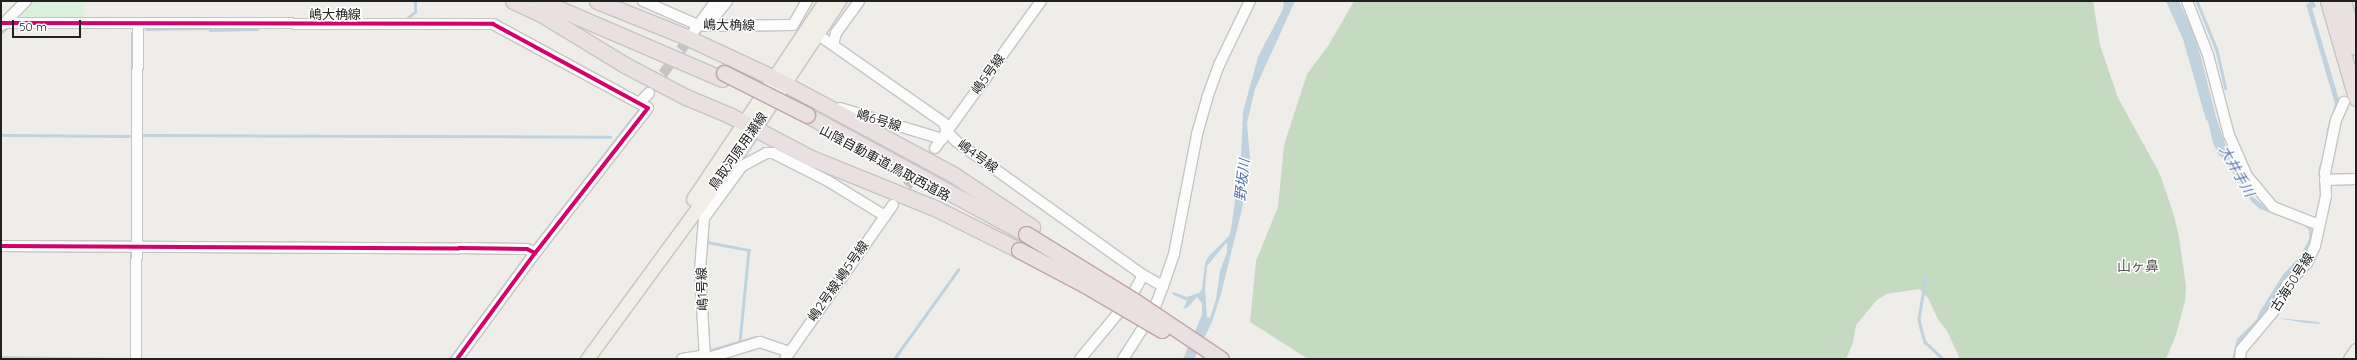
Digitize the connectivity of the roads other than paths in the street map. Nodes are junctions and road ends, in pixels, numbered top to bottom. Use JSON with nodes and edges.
{"nodes":[{"id":1,"x":26,"y":1,"type":"edge"},
{"id":2,"x":513,"y":1,"type":"edge"},
{"id":3,"x":541,"y":1,"type":"edge"},
{"id":4,"x":556,"y":1,"type":"edge"},
{"id":5,"x":597,"y":1,"type":"edge"},
{"id":6,"x":643,"y":1,"type":"edge"},
{"id":7,"x":716,"y":1,"type":"edge"},
{"id":8,"x":726,"y":1,"type":"edge"},
{"id":9,"x":807,"y":1,"type":"edge"},
{"id":10,"x":825,"y":1,"type":"edge"},
{"id":11,"x":839,"y":1,"type":"edge"},
{"id":12,"x":859,"y":1,"type":"edge"},
{"id":13,"x":1041,"y":1,"type":"edge"},
{"id":14,"x":1250,"y":1,"type":"edge"},
{"id":15,"x":2187,"y":1,"type":"edge"},
{"id":16,"x":2328,"y":1,"type":"edge"},
{"id":17,"x":2345,"y":2,"type":"edge"},
{"id":18,"x":138,"y":23,"type":"junction"},
{"id":19,"x":2,"y":25,"type":"edge"},
{"id":20,"x":793,"y":25,"type":"junction"},
{"id":21,"x":700,"y":27,"type":"junction"},
{"id":22,"x":812,"y":31,"type":"junction"},
{"id":23,"x":833,"y":45,"type":"junction"},
{"id":24,"x":2356,"y":47,"type":"edge"},
{"id":25,"x":723,"y":76,"type":"junction"},
{"id":26,"x":779,"y":81,"type":"junction"},
{"id":27,"x":649,"y":92,"type":"tunnel mouth"},
{"id":28,"x":2350,"y":100,"type":"edge"},
{"id":29,"x":816,"y":101,"type":"junction"},
{"id":30,"x":644,"y":106,"type":"junction"},
{"id":31,"x":750,"y":125,"type":"junction"},
{"id":32,"x":944,"y":135,"type":"junction"},
{"id":33,"x":935,"y":148,"type":"tunnel mouth"},
{"id":34,"x":2356,"y":179,"type":"edge"},
{"id":35,"x":2325,"y":180,"type":"junction"},
{"id":36,"x":893,"y":205,"type":"tunnel mouth"},
{"id":37,"x":697,"y":210,"type":"junction"},
{"id":38,"x":885,"y":216,"type":"junction"},
{"id":39,"x":2319,"y":225,"type":"junction"},
{"id":40,"x":1025,"y":238,"type":"junction"},
{"id":41,"x":1,"y":246,"type":"edge"},
{"id":42,"x":136,"y":246,"type":"junction"},
{"id":43,"x":535,"y":252,"type":"junction"},
{"id":44,"x":1143,"y":275,"type":"junction"},
{"id":45,"x":1163,"y":286,"type":"junction"},
{"id":46,"x":1135,"y":290,"type":"dead end"},
{"id":47,"x":1120,"y":312,"type":"dead end"},
{"id":48,"x":2356,"y":350,"type":"edge"},
{"id":49,"x":1205,"y":353,"type":"edge"},
{"id":50,"x":787,"y":355,"type":"edge"},
{"id":51,"x":136,"y":359,"type":"edge"},
{"id":52,"x":457,"y":359,"type":"edge"},
{"id":53,"x":587,"y":359,"type":"edge"},
{"id":54,"x":682,"y":359,"type":"edge"},
{"id":55,"x":705,"y":359,"type":"edge"},
{"id":56,"x":1080,"y":359,"type":"edge"},
{"id":57,"x":1123,"y":359,"type":"edge"},
{"id":58,"x":1221,"y":359,"type":"edge"},
{"id":59,"x":2240,"y":359,"type":"edge"},
{"id":60,"x":2350,"y":359,"type":"edge"}],
"edges":[{"from":1,"to":19,"type":"street"},
{"from":2,"to":31,"type":"highway"},
{"from":3,"to":25,"type":"highway","name":"山陰自動車道;鳥取西道路"},
{"from":4,"to":25,"type":"highway","name":"山陰自動車道;鳥取西道路"},
{"from":5,"to":26,"type":"highway"},
{"from":6,"to":21,"type":"street","name":"嶋大桷線"},
{"from":7,"to":21,"type":"street"},
{"from":8,"to":21,"type":"street"},
{"from":9,"to":20,"type":"street"},
{"from":10,"to":22,"type":"main road","name":"鳥取河原用瀬線"},
{"from":11,"to":22,"type":"main road","name":"鳥取河原用瀬線"},
{"from":12,"to":23,"type":"street"},
{"from":13,"to":32,"type":"street","name":"嶋5号線"},
{"from":14,"to":45,"type":"street"},
{"from":15,"to":39,"type":"street"},
{"from":16,"to":28,"type":"highway"},
{"from":17,"to":24,"type":"highway"},
{"from":18,"to":19,"type":"street","name":"嶋大桷線"},
{"from":18,"to":30,"type":"street","name":"嶋大桷線"},
{"from":18,"to":42,"type":"street"},
{"from":20,"to":21,"type":"street","name":"嶋大桷線"},
{"from":20,"to":22,"type":"street","name":"嶋大桷線"},
{"from":22,"to":23,"type":"street","name":"嶋4号線"},
{"from":22,"to":26,"type":"main road","name":"鳥取河原用瀬線"},
{"from":23,"to":32,"type":"street","name":"嶋4号線"},
{"from":25,"to":40,"type":"highway","name":"山陰自動車道;鳥取西道路","bridge":true},
{"from":26,"to":29,"type":"highway"},
{"from":26,"to":31,"type":"main road","name":"鳥取河原用瀬線"},
{"from":27,"to":30,"type":"street"},
{"from":28,"to":35,"type":"street","name":"古海50号線"},
{"from":29,"to":32,"type":"street","name":"嶋6号線"},
{"from":29,"to":40,"type":"highway"},
{"from":30,"to":43,"type":"street"},
{"from":31,"to":37,"type":"main road","name":"鳥取河原用瀬線"},
{"from":31,"to":40,"type":"highway"},
{"from":32,"to":33,"type":"street","name":"嶋5号線"},
{"from":32,"to":44,"type":"street","name":"嶋4号線"},
{"from":34,"to":35,"type":"street"},
{"from":35,"to":39,"type":"street","name":"古海50号線"},
{"from":36,"to":38,"type":"street","name":"嶋2号線;嶋5号線"},
{"from":37,"to":38,"type":"street"},
{"from":37,"to":53,"type":"main road","name":"鳥取河原用瀬線"},
{"from":37,"to":55,"type":"street","name":"嶋1号線"},
{"from":38,"to":50,"type":"street","name":"嶋2号線;嶋5号線"},
{"from":39,"to":59,"type":"street","name":"古海50号線"},
{"from":40,"to":49,"type":"highway","bridge":true},
{"from":40,"to":49,"type":"highway","bridge":true},
{"from":41,"to":42,"type":"street"},
{"from":42,"to":43,"type":"street"},
{"from":42,"to":51,"type":"street"},
{"from":43,"to":52,"type":"street"},
{"from":44,"to":45,"type":"street","name":"嶋4号線"},
{"from":44,"to":46,"type":"street"},
{"from":45,"to":57,"type":"street"},
{"from":47,"to":56,"type":"street"},
{"from":48,"to":60,"type":"main road"},
{"from":49,"to":58,"type":"highway","bridge":true},
{"from":50,"to":55,"type":"street"},
{"from":54,"to":55,"type":"street"}]}
